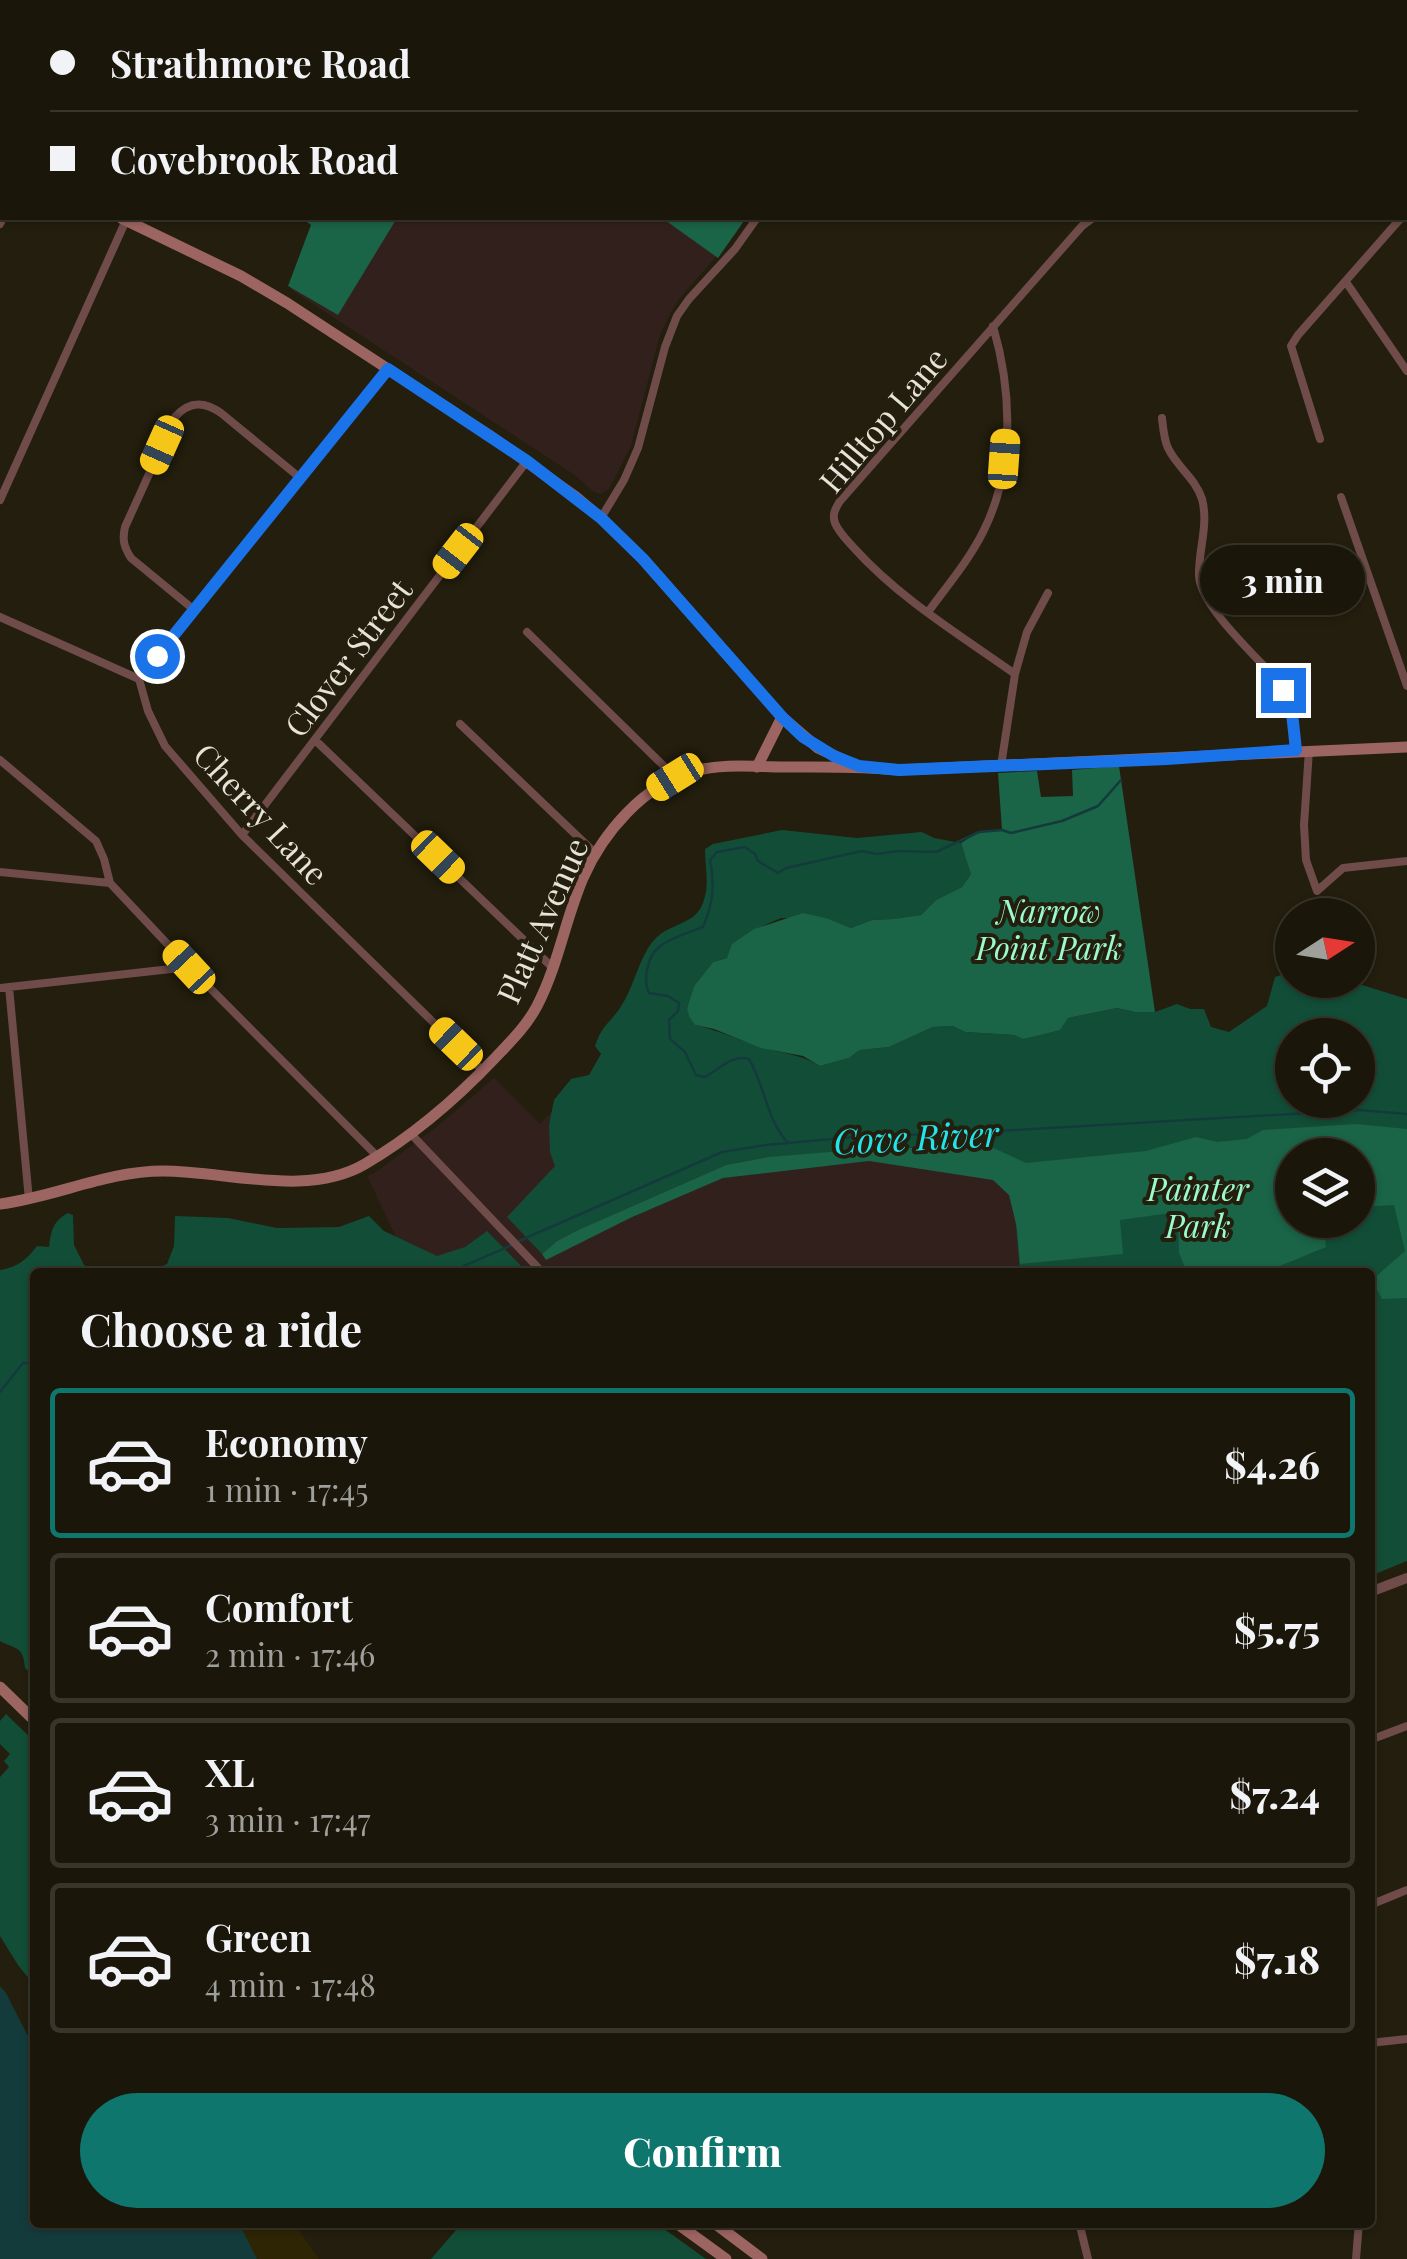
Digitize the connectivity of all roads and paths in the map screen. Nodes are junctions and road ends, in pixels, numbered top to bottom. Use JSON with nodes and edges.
{"nodes":[{"id":1,"x":123,"y":220,"type":"edge"},
{"id":2,"x":128,"y":220,"type":"edge"},
{"id":3,"x":757,"y":220,"type":"edge"},
{"id":4,"x":1090,"y":220,"type":"edge"},
{"id":5,"x":1398,"y":220,"type":"edge"},
{"id":6,"x":1346,"y":282,"type":"junction"},
{"id":7,"x":993,"y":326,"type":"junction"},
{"id":8,"x":388,"y":369,"type":"junction"},
{"id":9,"x":1407,"y":372,"type":"edge"},
{"id":10,"x":1162,"y":418,"type":"dead end"},
{"id":11,"x":1320,"y":439,"type":"dead end"},
{"id":12,"x":527,"y":461,"type":"junction"},
{"id":13,"x":300,"y":477,"type":"junction"},
{"id":14,"x":1341,"y":498,"type":"dead end"},
{"id":15,"x":0,"y":500,"type":"edge"},
{"id":16,"x":601,"y":518,"type":"junction"},
{"id":17,"x":1048,"y":593,"type":"dead end"},
{"id":18,"x":194,"y":609,"type":"junction"},
{"id":19,"x":928,"y":612,"type":"junction"},
{"id":20,"x":0,"y":617,"type":"edge"},
{"id":21,"x":527,"y":632,"type":"dead end"},
{"id":22,"x":1016,"y":674,"type":"junction"},
{"id":23,"x":139,"y":679,"type":"junction"},
{"id":24,"x":1407,"y":686,"type":"edge"},
{"id":25,"x":782,"y":717,"type":"junction"},
{"id":26,"x":460,"y":724,"type":"dead end"},
{"id":27,"x":316,"y":740,"type":"junction"},
{"id":28,"x":1407,"y":747,"type":"edge"},
{"id":29,"x":1302,"y":750,"type":"junction"},
{"id":30,"x":0,"y":760,"type":"edge"},
{"id":31,"x":757,"y":766,"type":"junction"},
{"id":32,"x":859,"y":766,"type":"junction"},
{"id":33,"x":1001,"y":766,"type":"junction"},
{"id":34,"x":675,"y":777,"type":"junction"},
{"id":35,"x":242,"y":835,"type":"junction"},
{"id":36,"x":595,"y":854,"type":"junction"},
{"id":37,"x":1407,"y":861,"type":"edge"},
{"id":38,"x":0,"y":872,"type":"edge"},
{"id":39,"x":110,"y":882,"type":"junction"},
{"id":40,"x":189,"y":967,"type":"junction"},
{"id":41,"x":553,"y":968,"type":"junction"},
{"id":42,"x":4,"y":987,"type":"edge"},
{"id":43,"x":483,"y":1071,"type":"junction"},
{"id":44,"x":411,"y":1134,"type":"junction"},
{"id":45,"x":377,"y":1156,"type":"junction"},
{"id":46,"x":29,"y":1200,"type":"junction"},
{"id":47,"x":0,"y":1204,"type":"edge"},
{"id":48,"x":538,"y":1268,"type":"edge"},
{"id":49,"x":1407,"y":1578,"type":"edge"},
{"id":50,"x":1375,"y":1590,"type":"edge"},
{"id":51,"x":0,"y":1687,"type":"edge"},
{"id":52,"x":30,"y":1716,"type":"edge"},
{"id":53,"x":1407,"y":1726,"type":"edge"},
{"id":54,"x":1375,"y":1738,"type":"edge"},
{"id":55,"x":1407,"y":1890,"type":"edge"},
{"id":56,"x":1375,"y":1902,"type":"edge"},
{"id":57,"x":1407,"y":2039,"type":"edge"},
{"id":58,"x":1375,"y":2042,"type":"edge"},
{"id":59,"x":683,"y":2228,"type":"edge"},
{"id":60,"x":720,"y":2228,"type":"edge"},
{"id":61,"x":1080,"y":2228,"type":"edge"},
{"id":62,"x":1359,"y":2228,"type":"edge"},
{"id":63,"x":757,"y":2258,"type":"edge"},
{"id":64,"x":726,"y":2259,"type":"edge"},
{"id":65,"x":1088,"y":2259,"type":"edge"},
{"id":66,"x":1356,"y":2259,"type":"edge"}],
"edges":[{"from":1,"to":15,"type":"street"},
{"from":2,"to":8,"type":"main road"},
{"from":3,"to":16,"type":"street"},
{"from":4,"to":7,"type":"street","name":"Hilltop Lane"},
{"from":5,"to":6,"type":"street"},
{"from":6,"to":9,"type":"street"},
{"from":6,"to":11,"type":"street"},
{"from":7,"to":19,"type":"street"},
{"from":7,"to":19,"type":"street","name":"Hilltop Lane"},
{"from":8,"to":12,"type":"main road"},
{"from":8,"to":13,"type":"street"},
{"from":10,"to":29,"type":"street"},
{"from":12,"to":16,"type":"main road"},
{"from":12,"to":27,"type":"street","name":"Clover Street"},
{"from":13,"to":18,"type":"street"},
{"from":13,"to":18,"type":"street"},
{"from":14,"to":24,"type":"street"},
{"from":16,"to":25,"type":"main road"},
{"from":17,"to":22,"type":"street"},
{"from":18,"to":23,"type":"street"},
{"from":19,"to":22,"type":"street","name":"Hilltop Lane"},
{"from":20,"to":23,"type":"street"},
{"from":21,"to":34,"type":"street"},
{"from":22,"to":33,"type":"street"},
{"from":23,"to":35,"type":"street","name":"Cherry Lane"},
{"from":25,"to":31,"type":"main road"},
{"from":25,"to":32,"type":"main road"},
{"from":26,"to":36,"type":"street"},
{"from":27,"to":35,"type":"street","name":"Clover Street"},
{"from":27,"to":41,"type":"street"},
{"from":28,"to":29,"type":"main road","name":"Platt Avenue"},
{"from":29,"to":33,"type":"main road","name":"Platt Avenue"},
{"from":29,"to":37,"type":"street"},
{"from":30,"to":39,"type":"street"},
{"from":31,"to":32,"type":"main road","name":"Platt Avenue"},
{"from":31,"to":34,"type":"main road","name":"Platt Avenue"},
{"from":32,"to":33,"type":"main road","name":"Platt Avenue"},
{"from":34,"to":36,"type":"main road","name":"Platt Avenue"},
{"from":35,"to":43,"type":"street","name":"Cherry Lane"},
{"from":36,"to":41,"type":"main road","name":"Platt Avenue"},
{"from":38,"to":39,"type":"street"},
{"from":39,"to":40,"type":"street"},
{"from":40,"to":42,"type":"street"},
{"from":40,"to":45,"type":"street"},
{"from":41,"to":43,"type":"main road","name":"Platt Avenue"},
{"from":42,"to":46,"type":"street"},
{"from":43,"to":44,"type":"main road","name":"Platt Avenue"},
{"from":44,"to":45,"type":"main road","name":"Platt Avenue"},
{"from":44,"to":48,"type":"street"},
{"from":45,"to":46,"type":"main road","name":"Platt Avenue"},
{"from":46,"to":47,"type":"main road","name":"Platt Avenue"},
{"from":49,"to":50,"type":"street"},
{"from":51,"to":52,"type":"main road"},
{"from":53,"to":54,"type":"street"},
{"from":55,"to":56,"type":"street"},
{"from":57,"to":58,"type":"street"},
{"from":59,"to":64,"type":"main road"},
{"from":60,"to":63,"type":"main road"},
{"from":61,"to":65,"type":"street"},
{"from":62,"to":66,"type":"street"}]}
